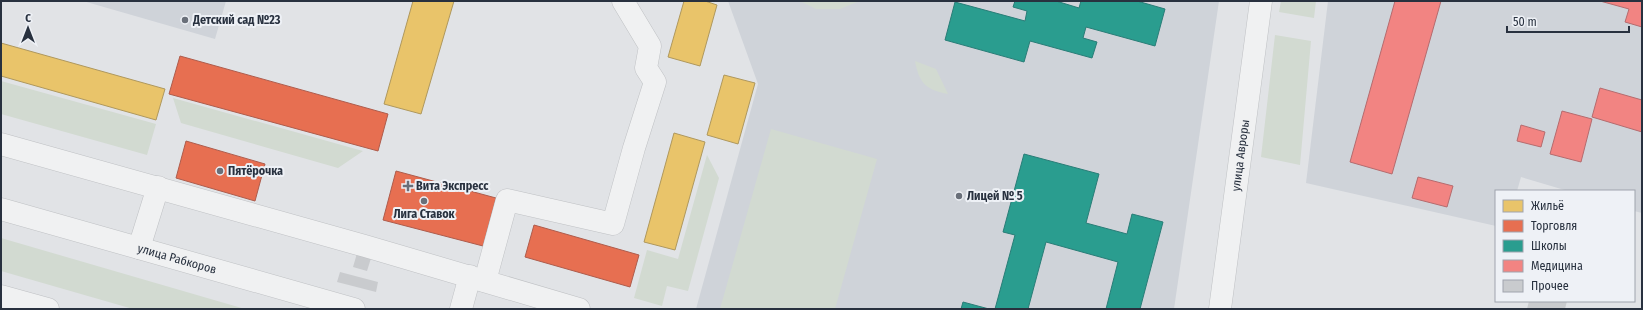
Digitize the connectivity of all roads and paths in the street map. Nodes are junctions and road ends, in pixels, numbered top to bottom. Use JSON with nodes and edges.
{"nodes":[{"id":1,"x":623,"y":1,"type":"edge"},
{"id":2,"x":1261,"y":1,"type":"edge"},
{"id":3,"x":1,"y":144,"type":"edge"},
{"id":4,"x":158,"y":187,"type":"junction"},
{"id":5,"x":1,"y":209,"type":"edge"},
{"id":6,"x":139,"y":248,"type":"junction"},
{"id":7,"x":478,"y":278,"type":"junction"},
{"id":8,"x":1,"y":296,"type":"edge"},
{"id":9,"x":48,"y":309,"type":"edge"},
{"id":10,"x":354,"y":309,"type":"edge"},
{"id":11,"x":460,"y":309,"type":"edge"},
{"id":12,"x":579,"y":309,"type":"edge"},
{"id":13,"x":1220,"y":309,"type":"edge"}],
"edges":[{"from":1,"to":7,"type":"street"},
{"from":2,"to":13,"type":"street","name":"улица Авроры"},
{"from":3,"to":4,"type":"street"},
{"from":4,"to":6,"type":"street"},
{"from":4,"to":7,"type":"street"},
{"from":5,"to":6,"type":"street","name":"улица Рабкоров"},
{"from":6,"to":10,"type":"street","name":"улица Рабкоров"},
{"from":7,"to":11,"type":"street"},
{"from":7,"to":12,"type":"street"},
{"from":8,"to":9,"type":"street"}]}
